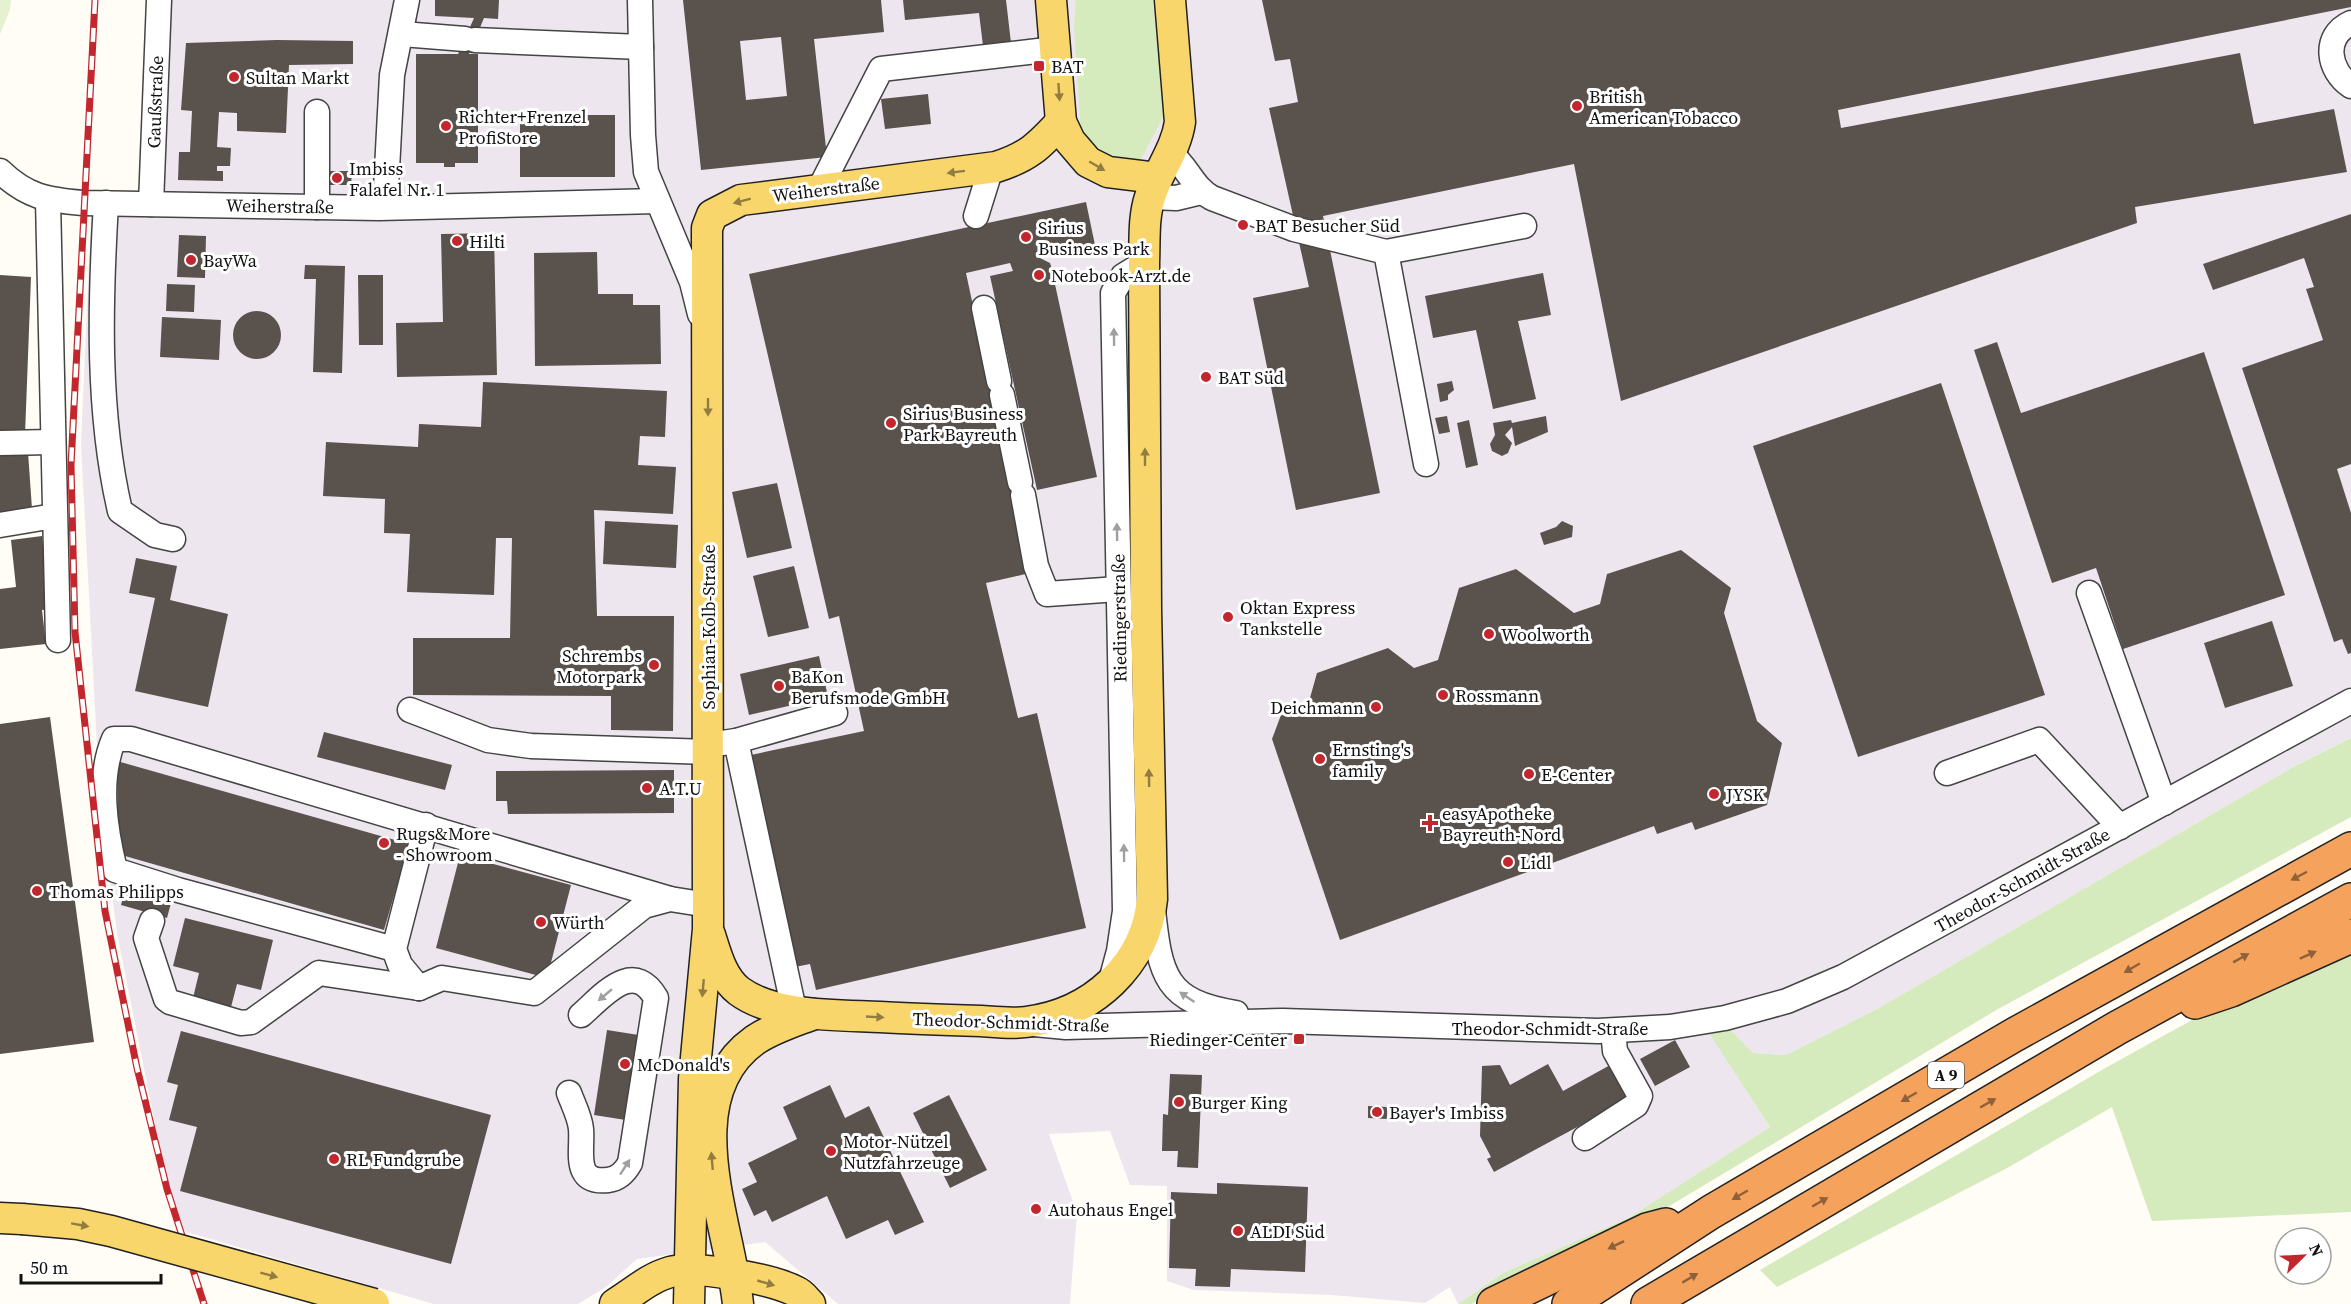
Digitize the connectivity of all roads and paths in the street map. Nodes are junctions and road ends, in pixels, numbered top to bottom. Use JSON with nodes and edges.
{"nodes":[{"id":1,"x":159,"y":0,"type":"edge"},
{"id":2,"x":407,"y":0,"type":"edge"},
{"id":3,"x":640,"y":0,"type":"edge"},
{"id":4,"x":1051,"y":0,"type":"edge"},
{"id":5,"x":1170,"y":1,"type":"edge"},
{"id":6,"x":2351,"y":23,"type":"edge"},
{"id":7,"x":402,"y":34,"type":"junction"},
{"id":8,"x":641,"y":47,"type":"junction"},
{"id":9,"x":1055,"y":49,"type":"junction"},
{"id":10,"x":2351,"y":86,"type":"edge"},
{"id":11,"x":317,"y":112,"type":"dead end"},
{"id":12,"x":1061,"y":122,"type":"junction"},
{"id":13,"x":992,"y":168,"type":"junction"},
{"id":14,"x":0,"y":171,"type":"edge"},
{"id":15,"x":1159,"y":176,"type":"junction"},
{"id":16,"x":819,"y":190,"type":"junction"},
{"id":17,"x":1201,"y":192,"type":"junction"},
{"id":18,"x":48,"y":200,"type":"junction"},
{"id":19,"x":657,"y":201,"type":"junction"},
{"id":20,"x":94,"y":203,"type":"junction"},
{"id":21,"x":151,"y":204,"type":"junction"},
{"id":22,"x":317,"y":207,"type":"junction"},
{"id":23,"x":385,"y":207,"type":"junction"},
{"id":24,"x":976,"y":216,"type":"dead end"},
{"id":25,"x":1524,"y":226,"type":"dead end"},
{"id":26,"x":1386,"y":252,"type":"junction"},
{"id":27,"x":1144,"y":263,"type":"junction"},
{"id":28,"x":984,"y":308,"type":"dead end"},
{"id":29,"x":708,"y":348,"type":"junction"},
{"id":30,"x":52,"y":442,"type":"junction"},
{"id":31,"x":0,"y":443,"type":"edge"},
{"id":32,"x":1426,"y":464,"type":"dead end"},
{"id":33,"x":54,"y":516,"type":"junction"},
{"id":34,"x":0,"y":525,"type":"edge"},
{"id":35,"x":173,"y":539,"type":"dead end"},
{"id":36,"x":1118,"y":589,"type":"junction"},
{"id":37,"x":2089,"y":593,"type":"dead end"},
{"id":38,"x":58,"y":640,"type":"dead end"},
{"id":39,"x":2351,"y":702,"type":"edge"},
{"id":40,"x":410,"y":710,"type":"dead end"},
{"id":41,"x":834,"y":713,"type":"dead end"},
{"id":42,"x":717,"y":746,"type":"junction"},
{"id":43,"x":1947,"y":773,"type":"dead end"},
{"id":44,"x":2164,"y":803,"type":"junction"},
{"id":45,"x":426,"y":825,"type":"junction"},
{"id":46,"x":2120,"y":827,"type":"junction"},
{"id":47,"x":2351,"y":849,"type":"edge"},
{"id":48,"x":670,"y":899,"type":"junction"},
{"id":49,"x":1152,"y":899,"type":"junction"},
{"id":50,"x":2351,"y":900,"type":"edge"},
{"id":51,"x":708,"y":917,"type":"junction"},
{"id":52,"x":152,"y":921,"type":"dead end"},
{"id":53,"x":2351,"y":936,"type":"edge"},
{"id":54,"x":394,"y":949,"type":"junction"},
{"id":55,"x":1109,"y":985,"type":"junction"},
{"id":56,"x":419,"y":988,"type":"junction"},
{"id":57,"x":805,"y":1011,"type":"junction"},
{"id":58,"x":581,"y":1015,"type":"dead end"},
{"id":59,"x":1283,"y":1021,"type":"junction"},
{"id":60,"x":1025,"y":1023,"type":"junction"},
{"id":61,"x":2116,"y":1028,"type":"junction"},
{"id":62,"x":1613,"y":1031,"type":"junction"},
{"id":63,"x":569,"y":1093,"type":"dead end"},
{"id":64,"x":1585,"y":1138,"type":"dead end"},
{"id":65,"x":1711,"y":1212,"type":"junction"},
{"id":66,"x":11,"y":1219,"type":"edge"},
{"id":67,"x":689,"y":1269,"type":"junction"},
{"id":68,"x":735,"y":1274,"type":"junction"},
{"id":69,"x":374,"y":1304,"type":"edge"},
{"id":70,"x":615,"y":1304,"type":"edge"},
{"id":71,"x":688,"y":1304,"type":"edge"},
{"id":72,"x":738,"y":1304,"type":"edge"},
{"id":73,"x":810,"y":1304,"type":"edge"},
{"id":74,"x":1494,"y":1304,"type":"edge"},
{"id":75,"x":1569,"y":1304,"type":"edge"},
{"id":76,"x":1648,"y":1304,"type":"edge"}],
"edges":[{"from":1,"to":21,"type":"street","name":"Gaußstraße"},
{"from":2,"to":7,"type":"street"},
{"from":3,"to":8,"type":"street"},
{"from":4,"to":9,"type":"main road"},
{"from":5,"to":15,"type":"main road","name":"Riedingerstraße"},
{"from":6,"to":10,"type":"street"},
{"from":7,"to":8,"type":"street"},
{"from":7,"to":23,"type":"street"},
{"from":8,"to":19,"type":"street"},
{"from":9,"to":12,"type":"main road","one_way":true},
{"from":9,"to":16,"type":"street"},
{"from":11,"to":22,"type":"street"},
{"from":12,"to":13,"type":"main road","name":"Weiherstraße"},
{"from":12,"to":15,"type":"main road","one_way":true},
{"from":13,"to":16,"type":"main road","name":"Weiherstraße","one_way":true},
{"from":13,"to":24,"type":"street"},
{"from":14,"to":18,"type":"street","name":"Weiherstraße"},
{"from":15,"to":17,"type":"street"},
{"from":15,"to":17,"type":"street"},
{"from":15,"to":27,"type":"main road","name":"Riedingerstraße"},
{"from":16,"to":29,"type":"main road","name":"Weiherstraße","one_way":true},
{"from":17,"to":26,"type":"street"},
{"from":18,"to":20,"type":"street","name":"Weiherstraße"},
{"from":18,"to":30,"type":"street"},
{"from":19,"to":23,"type":"street","name":"Weiherstraße"},
{"from":19,"to":29,"type":"street"},
{"from":20,"to":21,"type":"street","name":"Weiherstraße"},
{"from":20,"to":35,"type":"street"},
{"from":21,"to":22,"type":"street","name":"Weiherstraße"},
{"from":22,"to":23,"type":"street","name":"Weiherstraße"},
{"from":25,"to":26,"type":"street"},
{"from":26,"to":32,"type":"street"},
{"from":36,"to":27,"type":"street","name":"Riedingerstraße","one_way":true},
{"from":49,"to":27,"type":"main road","name":"Riedingerstraße","one_way":true},
{"from":28,"to":36,"type":"street"},
{"from":29,"to":42,"type":"main road","name":"Sophian-Kolb-Straße","one_way":true},
{"from":30,"to":31,"type":"street"},
{"from":30,"to":33,"type":"street"},
{"from":33,"to":34,"type":"street"},
{"from":33,"to":38,"type":"street"},
{"from":55,"to":36,"type":"street","name":"Riedingerstraße","one_way":true},
{"from":37,"to":44,"type":"street"},
{"from":39,"to":44,"type":"street","name":"Theodor-Schmidt-Straße"},
{"from":40,"to":42,"type":"street"},
{"from":41,"to":42,"type":"street"},
{"from":42,"to":51,"type":"main road","name":"Sophian-Kolb-Straße"},
{"from":42,"to":57,"type":"street"},
{"from":43,"to":46,"type":"street"},
{"from":44,"to":46,"type":"street","name":"Theodor-Schmidt-Straße"},
{"from":45,"to":48,"type":"street"},
{"from":45,"to":54,"type":"street"},
{"from":45,"to":54,"type":"street"},
{"from":46,"to":62,"type":"street","name":"Theodor-Schmidt-Straße"},
{"from":47,"to":65,"type":"highway","number":"A 9","one_way":true},
{"from":48,"to":51,"type":"street"},
{"from":48,"to":56,"type":"street"},
{"from":49,"to":55,"type":"main road","name":"Riedingerstraße"},
{"from":59,"to":49,"type":"street","one_way":true},
{"from":61,"to":50,"type":"highway","number":"A 9","one_way":true},
{"from":51,"to":57,"type":"main road"},
{"from":51,"to":67,"type":"main road","one_way":true},
{"from":52,"to":56,"type":"street"},
{"from":61,"to":53,"type":"highway","one_way":true},
{"from":54,"to":56,"type":"street"},
{"from":55,"to":60,"type":"main road","name":"Riedingerstraße"},
{"from":57,"to":60,"type":"main road","name":"Theodor-Schmidt-Straße","one_way":true},
{"from":68,"to":57,"type":"main road","one_way":true},
{"from":63,"to":58,"type":"street","one_way":true},
{"from":59,"to":60,"type":"street","name":"Theodor-Schmidt-Straße"},
{"from":59,"to":62,"type":"street","name":"Theodor-Schmidt-Straße"},
{"from":76,"to":61,"type":"highway","number":"A 9","one_way":true},
{"from":62,"to":64,"type":"street"},
{"from":65,"to":74,"type":"highway","one_way":true},
{"from":65,"to":75,"type":"highway","number":"A 9"},
{"from":66,"to":69,"type":"main road","one_way":true,"bridge":true},
{"from":67,"to":68,"type":"main road"},
{"from":67,"to":70,"type":"main road"},
{"from":67,"to":71,"type":"main road"},
{"from":68,"to":72,"type":"main road"},
{"from":68,"to":73,"type":"main road","one_way":true}]}
